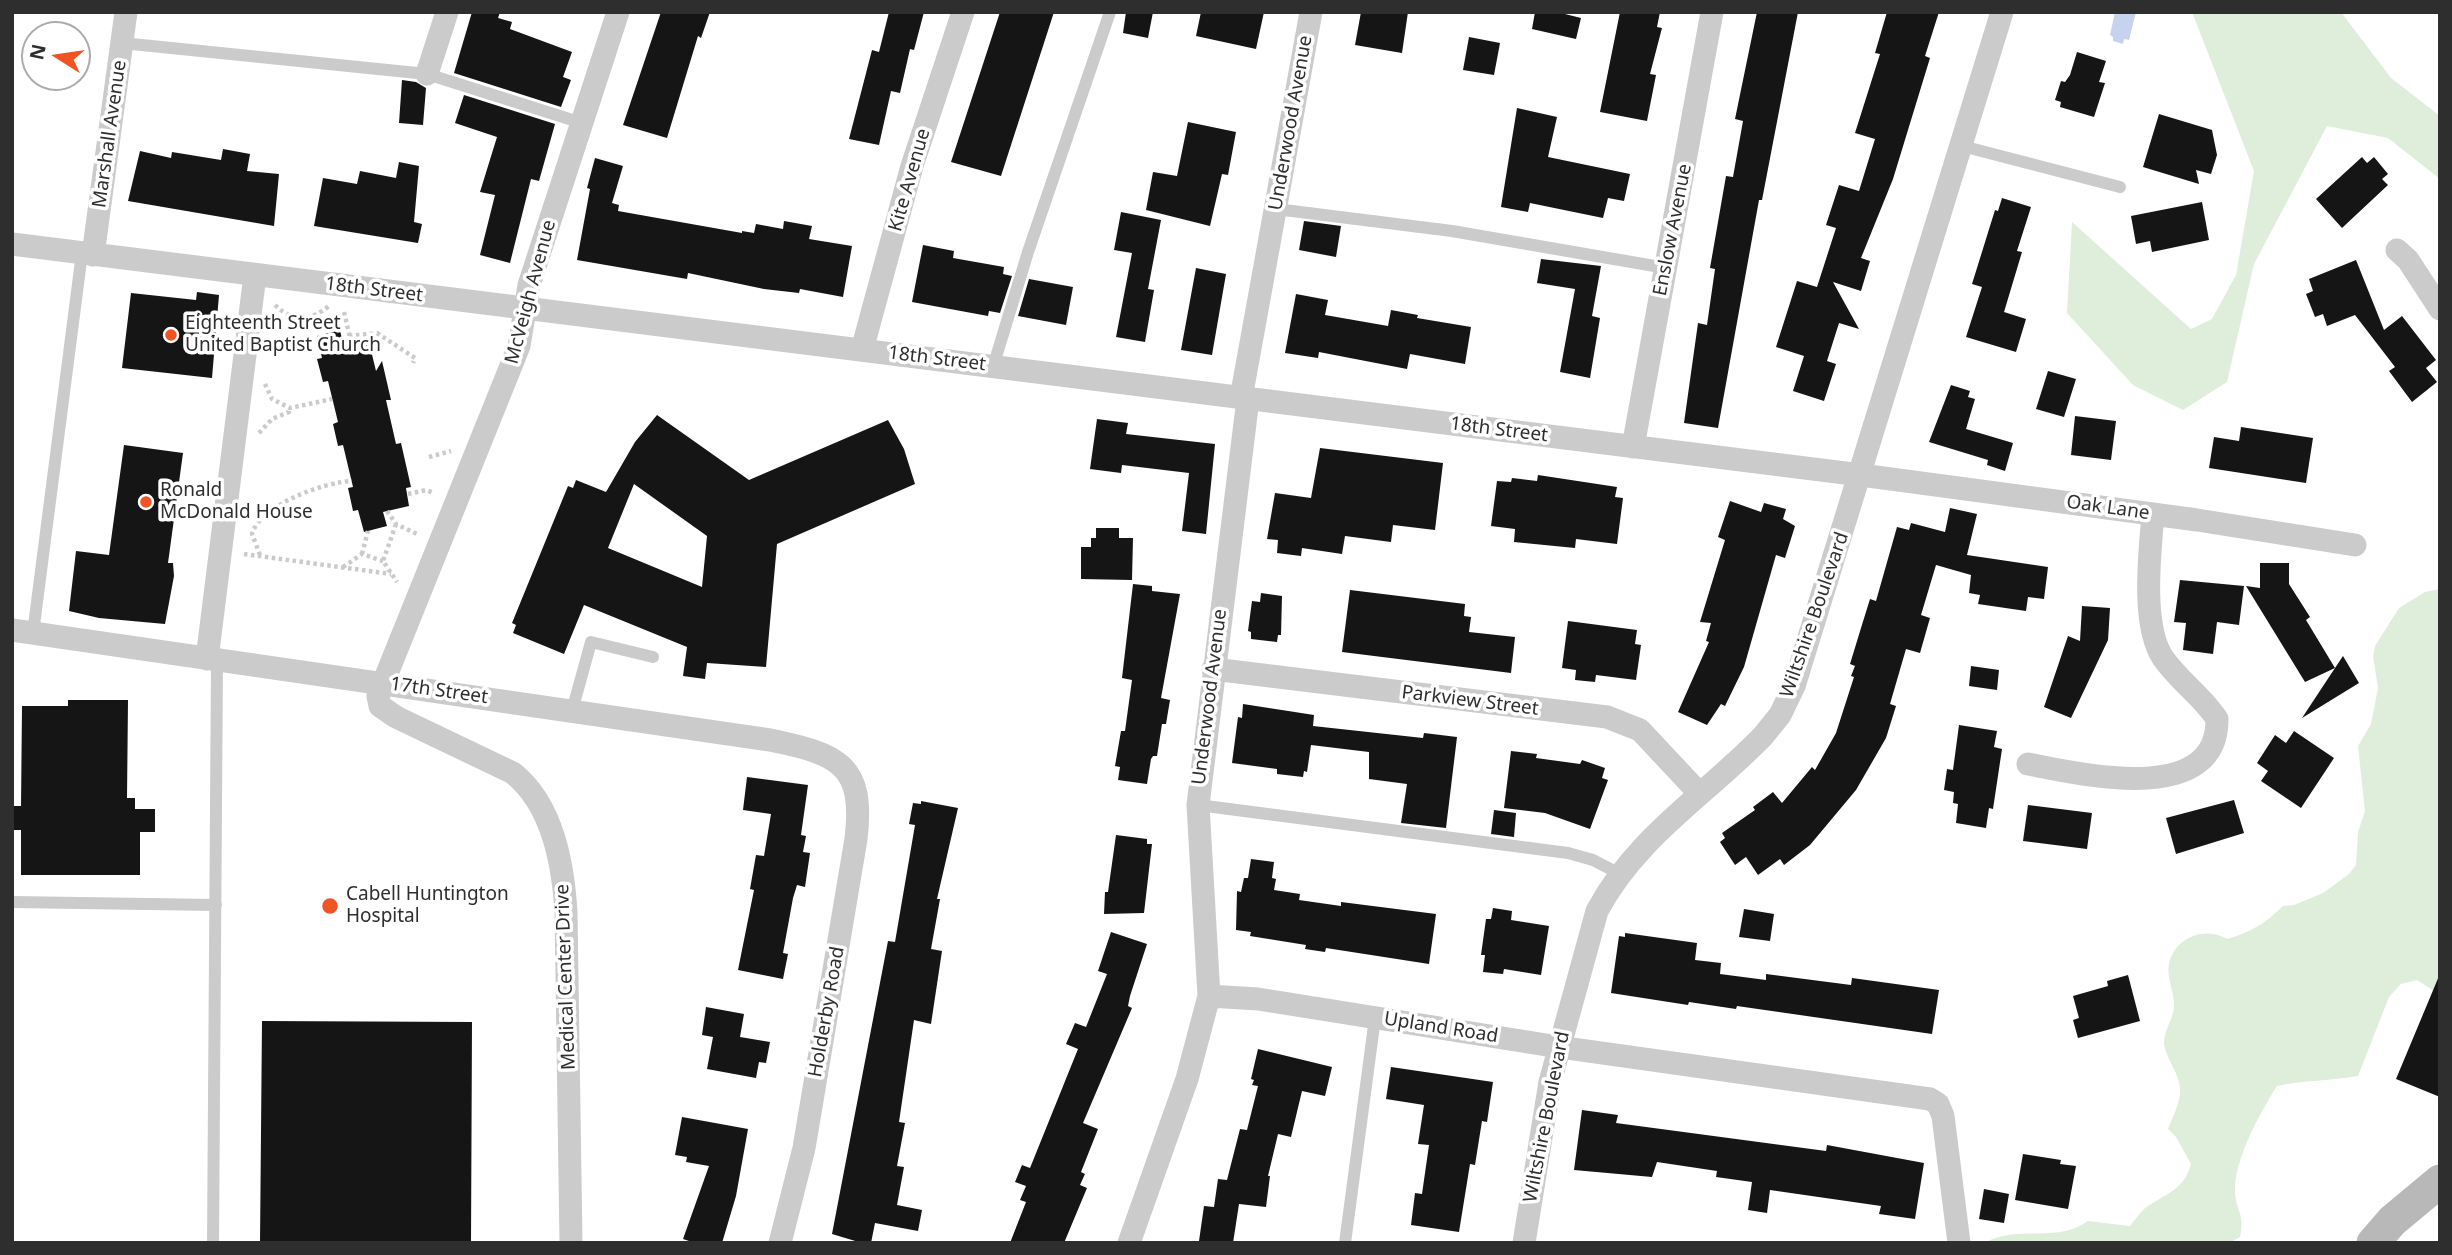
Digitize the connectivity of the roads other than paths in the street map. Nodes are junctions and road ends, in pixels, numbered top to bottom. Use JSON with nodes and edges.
{"nodes":[{"id":1,"x":126,"y":12,"type":"edge"},
{"id":2,"x":447,"y":12,"type":"edge"},
{"id":3,"x":618,"y":12,"type":"edge"},
{"id":4,"x":963,"y":12,"type":"edge"},
{"id":5,"x":1110,"y":12,"type":"edge"},
{"id":6,"x":1311,"y":12,"type":"edge"},
{"id":7,"x":1712,"y":12,"type":"edge"},
{"id":8,"x":2002,"y":12,"type":"edge"},
{"id":9,"x":122,"y":43,"type":"junction"},
{"id":10,"x":427,"y":75,"type":"junction"},
{"id":11,"x":582,"y":123,"type":"junction"},
{"id":12,"x":1962,"y":146,"type":"junction"},
{"id":13,"x":2120,"y":187,"type":"dead end"},
{"id":14,"x":1276,"y":209,"type":"junction"},
{"id":15,"x":12,"y":244,"type":"edge"},
{"id":16,"x":2397,"y":250,"type":"dead end"},
{"id":17,"x":87,"y":254,"type":"junction"},
{"id":18,"x":1665,"y":268,"type":"junction"},
{"id":19,"x":256,"y":275,"type":"junction"},
{"id":20,"x":525,"y":309,"type":"junction"},
{"id":21,"x":2440,"y":309,"type":"edge"},
{"id":22,"x":862,"y":350,"type":"junction"},
{"id":23,"x":993,"y":366,"type":"junction"},
{"id":24,"x":1245,"y":399,"type":"junction"},
{"id":25,"x":1633,"y":447,"type":"junction"},
{"id":26,"x":1861,"y":475,"type":"junction"},
{"id":27,"x":2153,"y":514,"type":"junction"},
{"id":28,"x":2355,"y":545,"type":"dead end"},
{"id":29,"x":23,"y":632,"type":"edge"},
{"id":30,"x":653,"y":657,"type":"dead end"},
{"id":31,"x":212,"y":660,"type":"junction"},
{"id":32,"x":1213,"y":669,"type":"junction"},
{"id":33,"x":381,"y":683,"type":"junction"},
{"id":34,"x":572,"y":711,"type":"junction"},
{"id":35,"x":2028,"y":764,"type":"dead end"},
{"id":36,"x":854,"y":780,"type":"joint"},
{"id":37,"x":1699,"y":793,"type":"junction"},
{"id":38,"x":1198,"y":805,"type":"junction"},
{"id":39,"x":1620,"y":874,"type":"junction"},
{"id":40,"x":12,"y":902,"type":"edge"},
{"id":41,"x":216,"y":905,"type":"junction"},
{"id":42,"x":1209,"y":996,"type":"junction"},
{"id":43,"x":1375,"y":1018,"type":"junction"},
{"id":44,"x":1559,"y":1047,"type":"junction"},
{"id":45,"x":2440,"y":1181,"type":"edge"},
{"id":46,"x":213,"y":1243,"type":"edge"},
{"id":47,"x":571,"y":1243,"type":"edge"},
{"id":48,"x":780,"y":1243,"type":"edge"},
{"id":49,"x":1129,"y":1243,"type":"edge"},
{"id":50,"x":1345,"y":1243,"type":"edge"},
{"id":51,"x":1524,"y":1243,"type":"edge"},
{"id":52,"x":1959,"y":1243,"type":"edge"},
{"id":53,"x":2373,"y":1243,"type":"edge"}],
"edges":[{"from":1,"to":9,"type":"street","name":"Marshall Avenue"},
{"from":2,"to":10,"type":"street"},
{"from":3,"to":11,"type":"street","name":"McVeigh Avenue"},
{"from":4,"to":22,"type":"street","name":"Kite Avenue"},
{"from":5,"to":23,"type":"lane"},
{"from":6,"to":14,"type":"street","name":"Underwood Avenue"},
{"from":7,"to":18,"type":"street","name":"Enslow Avenue"},
{"from":8,"to":12,"type":"street","name":"Wiltshire Boulevard"},
{"from":9,"to":10,"type":"lane"},
{"from":9,"to":17,"type":"street","name":"Marshall Avenue"},
{"from":10,"to":11,"type":"lane"},
{"from":11,"to":20,"type":"street","name":"McVeigh Avenue"},
{"from":12,"to":13,"type":"lane"},
{"from":12,"to":26,"type":"street","name":"Wiltshire Boulevard"},
{"from":14,"to":18,"type":"lane"},
{"from":14,"to":24,"type":"street","name":"Underwood Avenue"},
{"from":15,"to":17,"type":"street","name":"18th Street"},
{"from":16,"to":21,"type":"street"},
{"from":17,"to":19,"type":"street","name":"18th Street"},
{"from":17,"to":29,"type":"lane"},
{"from":18,"to":25,"type":"street","name":"Enslow Avenue"},
{"from":19,"to":20,"type":"street","name":"18th Street"},
{"from":19,"to":31,"type":"street"},
{"from":20,"to":22,"type":"street","name":"18th Street"},
{"from":20,"to":33,"type":"street","name":"McVeigh Avenue"},
{"from":22,"to":23,"type":"street","name":"18th Street"},
{"from":23,"to":24,"type":"street","name":"18th Street"},
{"from":24,"to":25,"type":"street","name":"18th Street"},
{"from":24,"to":32,"type":"street","name":"Underwood Avenue"},
{"from":25,"to":26,"type":"street","name":"18th Street"},
{"from":26,"to":27,"type":"street","name":"Oak Lane"},
{"from":26,"to":37,"type":"street","name":"Wiltshire Boulevard"},
{"from":27,"to":28,"type":"street","name":"Oak Lane"},
{"from":27,"to":35,"type":"street"},
{"from":29,"to":31,"type":"street","name":"17th Street"},
{"from":30,"to":34,"type":"lane"},
{"from":31,"to":33,"type":"street","name":"17th Street"},
{"from":31,"to":41,"type":"lane"},
{"from":32,"to":37,"type":"street","name":"Parkview Street"},
{"from":32,"to":38,"type":"street","name":"Underwood Avenue"},
{"from":33,"to":34,"type":"street","name":"17th Street"},
{"from":33,"to":47,"type":"street","name":"Medical Center Drive"},
{"from":34,"to":36,"type":"street","name":"17th Street"},
{"from":36,"to":48,"type":"street","name":"Holderby Road"},
{"from":37,"to":39,"type":"street","name":"Wiltshire Boulevard"},
{"from":38,"to":39,"type":"lane"},
{"from":38,"to":42,"type":"street","name":"Underwood Avenue"},
{"from":39,"to":44,"type":"street","name":"Wiltshire Boulevard"},
{"from":40,"to":41,"type":"lane"},
{"from":41,"to":46,"type":"lane"},
{"from":42,"to":43,"type":"street","name":"Upland Road"},
{"from":42,"to":49,"type":"street"},
{"from":43,"to":44,"type":"street","name":"Upland Road"},
{"from":43,"to":50,"type":"lane"},
{"from":44,"to":51,"type":"street","name":"Wiltshire Boulevard"},
{"from":44,"to":52,"type":"street","name":"Upland Road"},
{"from":45,"to":53,"type":"street"}]}
